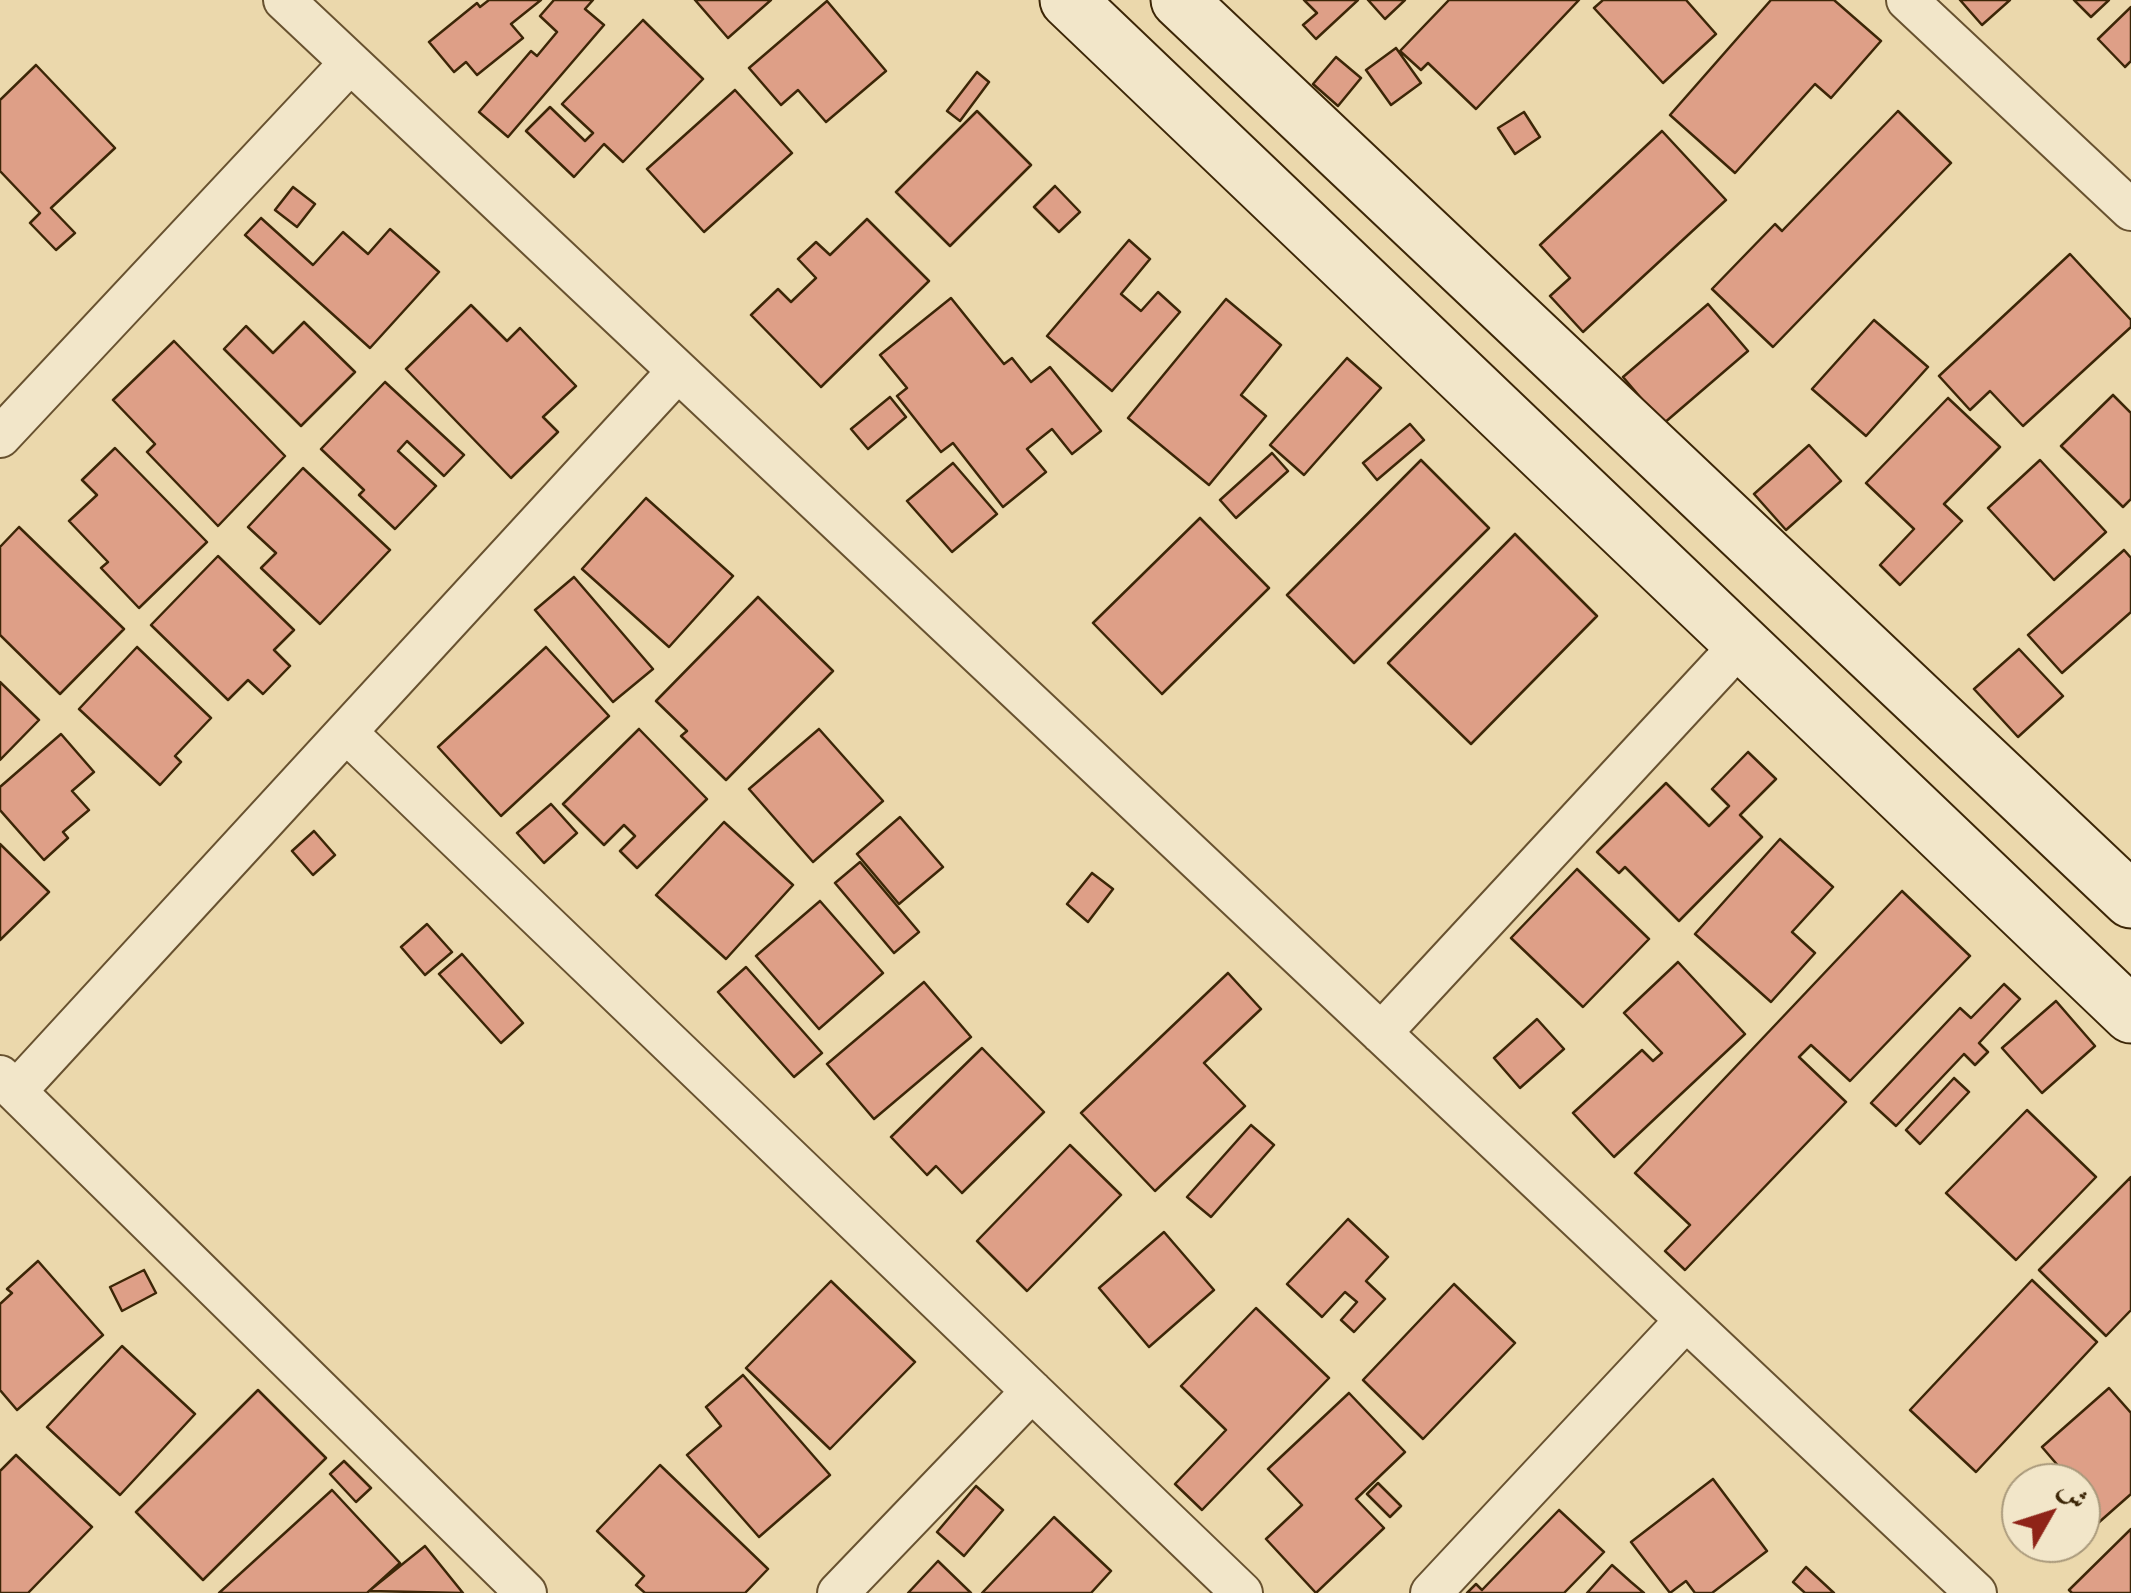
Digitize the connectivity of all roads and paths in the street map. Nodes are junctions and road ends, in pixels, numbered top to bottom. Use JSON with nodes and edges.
{"nodes":[{"id":1,"x":284,"y":0,"type":"edge"},
{"id":2,"x":1068,"y":0,"type":"edge"},
{"id":3,"x":1179,"y":0,"type":"edge"},
{"id":4,"x":1907,"y":0,"type":"edge"},
{"id":5,"x":350,"y":62,"type":"junction"},
{"id":6,"x":2131,"y":210,"type":"edge"},
{"id":7,"x":678,"y":371,"type":"junction"},
{"id":8,"x":0,"y":437,"type":"edge"},
{"id":9,"x":1742,"y":643,"type":"junction"},
{"id":10,"x":347,"y":733,"type":"junction"},
{"id":11,"x":2131,"y":900,"type":"edge"},
{"id":12,"x":2131,"y":1015,"type":"edge"},
{"id":13,"x":1381,"y":1034,"type":"junction"},
{"id":14,"x":8,"y":1083,"type":"edge"},
{"id":15,"x":1686,"y":1320,"type":"junction"},
{"id":16,"x":1032,"y":1391,"type":"junction"},
{"id":17,"x":526,"y":1593,"type":"edge"},
{"id":18,"x":838,"y":1593,"type":"edge"},
{"id":19,"x":1242,"y":1593,"type":"edge"},
{"id":20,"x":1431,"y":1593,"type":"edge"},
{"id":21,"x":1976,"y":1593,"type":"edge"}],
"edges":[{"from":1,"to":5,"type":"street"},
{"from":2,"to":9,"type":"street"},
{"from":3,"to":11,"type":"street"},
{"from":4,"to":6,"type":"street"},
{"from":5,"to":7,"type":"street"},
{"from":5,"to":8,"type":"street"},
{"from":7,"to":10,"type":"street"},
{"from":7,"to":13,"type":"street"},
{"from":9,"to":12,"type":"street"},
{"from":9,"to":13,"type":"street"},
{"from":10,"to":14,"type":"street"},
{"from":10,"to":16,"type":"street"},
{"from":13,"to":15,"type":"street"},
{"from":14,"to":17,"type":"street"},
{"from":15,"to":20,"type":"street"},
{"from":15,"to":21,"type":"street"},
{"from":16,"to":18,"type":"street"},
{"from":16,"to":19,"type":"street"}]}
